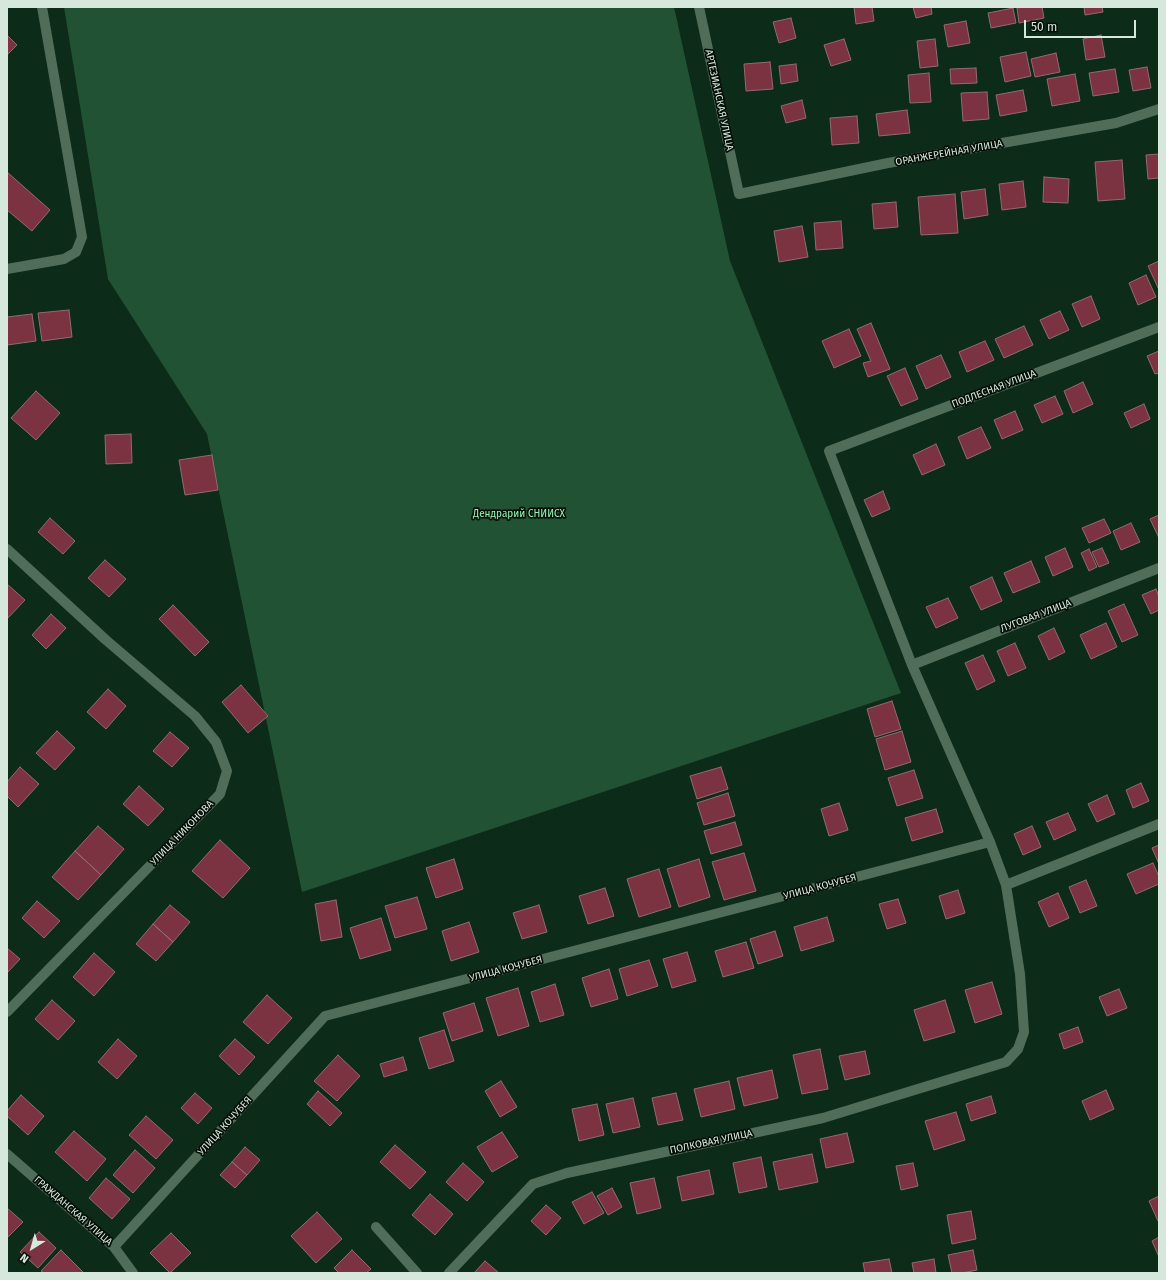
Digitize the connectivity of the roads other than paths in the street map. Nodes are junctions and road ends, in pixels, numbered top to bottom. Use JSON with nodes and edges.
{"nodes":[{"id":1,"x":42,"y":7,"type":"edge"},
{"id":2,"x":699,"y":7,"type":"edge"},
{"id":3,"x":1159,"y":109,"type":"edge"},
{"id":4,"x":739,"y":194,"type":"joint"},
{"id":5,"x":7,"y":269,"type":"edge"},
{"id":6,"x":1159,"y":327,"type":"edge"},
{"id":7,"x":7,"y":549,"type":"edge"},
{"id":8,"x":1159,"y":568,"type":"edge"},
{"id":9,"x":912,"y":665,"type":"junction"},
{"id":10,"x":1159,"y":824,"type":"edge"},
{"id":11,"x":990,"y":842,"type":"junction"},
{"id":12,"x":1006,"y":885,"type":"junction"},
{"id":13,"x":7,"y":1012,"type":"edge"},
{"id":14,"x":7,"y":1154,"type":"edge"},
{"id":15,"x":376,"y":1227,"type":"dead end"},
{"id":16,"x":114,"y":1247,"type":"junction"},
{"id":17,"x":133,"y":1273,"type":"edge"},
{"id":18,"x":417,"y":1273,"type":"edge"},
{"id":19,"x":449,"y":1273,"type":"edge"}],
"edges":[{"from":1,"to":5,"type":"street"},
{"from":2,"to":4,"type":"street","name":"АРТЕЗИАНСКАЯ УЛИЦА"},
{"from":3,"to":4,"type":"street","name":"ОРАНЖЕРЕЙНАЯ УЛИЦА"},
{"from":6,"to":9,"type":"street","name":"ПОДЛЕСНАЯ УЛИЦА"},
{"from":7,"to":13,"type":"street","name":"УЛИЦА НИКОНОВА"},
{"from":8,"to":9,"type":"street","name":"ЛУГОВАЯ УЛИЦА"},
{"from":9,"to":11,"type":"street"},
{"from":10,"to":12,"type":"street"},
{"from":11,"to":12,"type":"street"},
{"from":11,"to":16,"type":"street","name":"УЛИЦА КОЧУБЕЯ"},
{"from":12,"to":19,"type":"street","name":"ПОЛКОВАЯ УЛИЦА"},
{"from":14,"to":16,"type":"street","name":"ГРАЖДАНСКАЯ УЛИЦА"},
{"from":15,"to":18,"type":"street"},
{"from":16,"to":17,"type":"street","name":"ГРАЖДАНСКАЯ УЛИЦА"}]}
